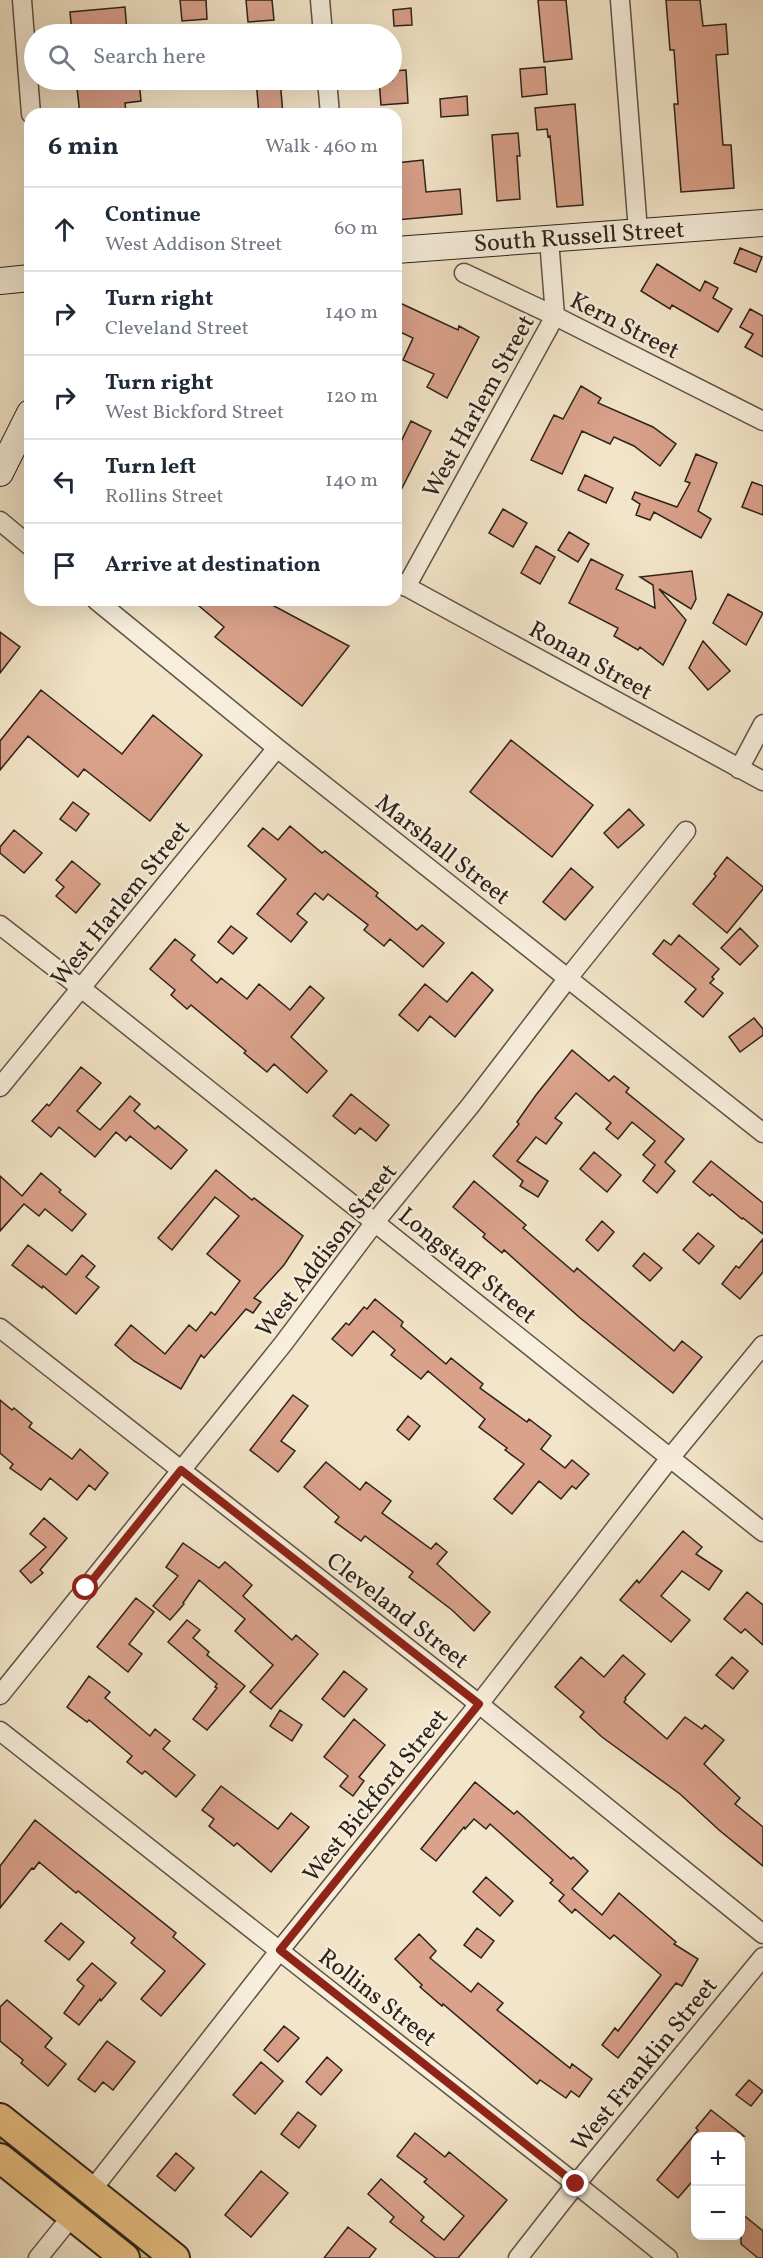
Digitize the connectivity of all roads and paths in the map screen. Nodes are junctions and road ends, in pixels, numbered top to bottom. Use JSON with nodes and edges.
{"nodes":[{"id":1,"x":22,"y":0,"type":"edge"},
{"id":2,"x":320,"y":0,"type":"edge"},
{"id":3,"x":620,"y":0,"type":"edge"},
{"id":4,"x":322,"y":24,"type":"edge"},
{"id":5,"x":24,"y":25,"type":"edge"},
{"id":6,"x":29,"y":90,"type":"edge"},
{"id":7,"x":328,"y":90,"type":"edge"},
{"id":8,"x":31,"y":108,"type":"edge"},
{"id":9,"x":329,"y":108,"type":"edge"},
{"id":10,"x":763,"y":223,"type":"edge"},
{"id":11,"x":638,"y":231,"type":"junction"},
{"id":12,"x":549,"y":239,"type":"junction"},
{"id":13,"x":402,"y":250,"type":"edge"},
{"id":14,"x":464,"y":273,"type":"dead end"},
{"id":15,"x":24,"y":279,"type":"edge"},
{"id":16,"x":0,"y":281,"type":"edge"},
{"id":17,"x":555,"y":316,"type":"junction"},
{"id":18,"x":763,"y":421,"type":"edge"},
{"id":19,"x":24,"y":424,"type":"edge"},
{"id":20,"x":0,"y":472,"type":"edge"},
{"id":21,"x":0,"y":521,"type":"edge"},
{"id":22,"x":24,"y":541,"type":"edge"},
{"id":23,"x":402,"y":582,"type":"edge"},
{"id":24,"x":402,"y":585,"type":"edge"},
{"id":25,"x":103,"y":606,"type":"edge"},
{"id":26,"x":763,"y":724,"type":"edge"},
{"id":27,"x":277,"y":748,"type":"junction"},
{"id":28,"x":739,"y":769,"type":"junction"},
{"id":29,"x":763,"y":781,"type":"edge"},
{"id":30,"x":686,"y":831,"type":"dead end"},
{"id":31,"x":0,"y":926,"type":"edge"},
{"id":32,"x":568,"y":978,"type":"junction"},
{"id":33,"x":81,"y":988,"type":"junction"},
{"id":34,"x":0,"y":1087,"type":"edge"},
{"id":35,"x":763,"y":1133,"type":"edge"},
{"id":36,"x":375,"y":1222,"type":"junction"},
{"id":37,"x":0,"y":1328,"type":"edge"},
{"id":38,"x":763,"y":1345,"type":"edge"},
{"id":39,"x":670,"y":1458,"type":"junction"},
{"id":40,"x":181,"y":1470,"type":"junction"},
{"id":41,"x":763,"y":1532,"type":"edge"},
{"id":42,"x":0,"y":1695,"type":"edge"},
{"id":43,"x":479,"y":1704,"type":"junction"},
{"id":44,"x":0,"y":1731,"type":"edge"},
{"id":45,"x":763,"y":1934,"type":"edge"},
{"id":46,"x":280,"y":1950,"type":"junction"},
{"id":47,"x":763,"y":1957,"type":"edge"},
{"id":48,"x":0,"y":2118,"type":"edge"},
{"id":49,"x":0,"y":2158,"type":"edge"},
{"id":50,"x":576,"y":2184,"type":"junction"},
{"id":51,"x":91,"y":2191,"type":"junction"},
{"id":52,"x":72,"y":2216,"type":"junction"},
{"id":53,"x":38,"y":2258,"type":"edge"},
{"id":54,"x":125,"y":2258,"type":"edge"},
{"id":55,"x":175,"y":2258,"type":"edge"},
{"id":56,"x":518,"y":2258,"type":"edge"},
{"id":57,"x":668,"y":2258,"type":"edge"}],
"edges":[{"from":1,"to":5,"type":"street"},
{"from":2,"to":4,"type":"street"},
{"from":3,"to":11,"type":"street"},
{"from":6,"to":8,"type":"street"},
{"from":7,"to":9,"type":"street"},
{"from":10,"to":11,"type":"main road","name":"South Russell Street"},
{"from":11,"to":12,"type":"main road","name":"South Russell Street"},
{"from":12,"to":13,"type":"main road","name":"South Russell Street"},
{"from":12,"to":17,"type":"street","name":"West Harlem Street"},
{"from":14,"to":17,"type":"street","name":"Kern Street"},
{"from":15,"to":16,"type":"main road"},
{"from":17,"to":18,"type":"street","name":"Kern Street"},
{"from":17,"to":23,"type":"street","name":"West Harlem Street"},
{"from":19,"to":20,"type":"main road"},
{"from":21,"to":22,"type":"street"},
{"from":24,"to":28,"type":"street","name":"Ronan Street"},
{"from":25,"to":27,"type":"street","name":"Marshall Street"},
{"from":26,"to":28,"type":"street"},
{"from":27,"to":32,"type":"street","name":"Marshall Street"},
{"from":27,"to":33,"type":"street","name":"West Harlem Street"},
{"from":28,"to":29,"type":"street","name":"Ronan Street"},
{"from":30,"to":32,"type":"street","name":"West Addison Street"},
{"from":31,"to":33,"type":"street","name":"Longstaff Street"},
{"from":32,"to":35,"type":"street","name":"Marshall Street"},
{"from":32,"to":36,"type":"street","name":"West Addison Street"},
{"from":33,"to":34,"type":"street","name":"West Harlem Street"},
{"from":33,"to":36,"type":"street","name":"Longstaff Street"},
{"from":36,"to":39,"type":"street","name":"Longstaff Street"},
{"from":36,"to":40,"type":"street","name":"West Addison Street"},
{"from":37,"to":40,"type":"street","name":"Cleveland Street"},
{"from":38,"to":39,"type":"street","name":"West Bickford Street"},
{"from":39,"to":41,"type":"street","name":"Longstaff Street"},
{"from":39,"to":43,"type":"street","name":"West Bickford Street"},
{"from":40,"to":42,"type":"street","name":"West Addison Street"},
{"from":40,"to":43,"type":"street","name":"Cleveland Street"},
{"from":43,"to":45,"type":"street","name":"Cleveland Street"},
{"from":43,"to":46,"type":"street","name":"West Bickford Street"},
{"from":44,"to":46,"type":"street","name":"Rollins Street"},
{"from":46,"to":50,"type":"street","name":"Rollins Street"},
{"from":46,"to":51,"type":"street","name":"West Bickford Street"},
{"from":47,"to":50,"type":"street","name":"West Franklin Street"},
{"from":48,"to":51,"type":"main road"},
{"from":49,"to":52,"type":"main road"},
{"from":50,"to":56,"type":"street","name":"West Franklin Street"},
{"from":50,"to":57,"type":"street","name":"Rollins Street"},
{"from":51,"to":55,"type":"main road"},
{"from":52,"to":53,"type":"street"},
{"from":52,"to":54,"type":"main road"}]}
